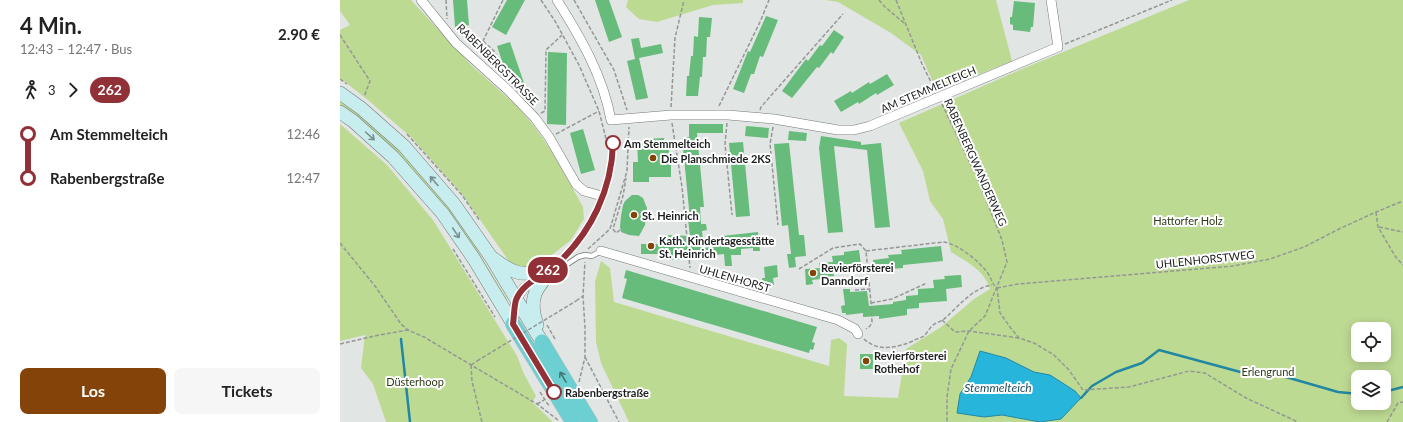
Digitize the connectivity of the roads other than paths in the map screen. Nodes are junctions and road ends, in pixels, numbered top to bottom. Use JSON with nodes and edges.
{"nodes":[{"id":1,"x":421,"y":0,"type":"edge"},
{"id":2,"x":557,"y":0,"type":"edge"},
{"id":3,"x":1051,"y":0,"type":"edge"},
{"id":4,"x":340,"y":93,"type":"edge"},
{"id":5,"x":340,"y":112,"type":"edge"},
{"id":6,"x":602,"y":196,"type":"dead end"},
{"id":7,"x":601,"y":251,"type":"joint"},
{"id":8,"x":491,"y":257,"type":"junction"},
{"id":9,"x":552,"y":268,"type":"junction"},
{"id":10,"x":516,"y":300,"type":"junction"},
{"id":11,"x":510,"y":330,"type":"junction"},
{"id":12,"x":858,"y":334,"type":"road end"},
{"id":13,"x":542,"y":342,"type":"junction"},
{"id":14,"x":572,"y":422,"type":"edge"},
{"id":15,"x":590,"y":422,"type":"edge"}],
"edges":[{"from":1,"to":6,"type":"street","name":"RABENBERGSTRASSE"},
{"from":2,"to":3,"type":"street","name":"AM STEMMELTEICH"},
{"from":8,"to":4,"type":"main road","one_way":true},
{"from":5,"to":11,"type":"main road","one_way":true},
{"from":7,"to":9,"type":"lane"},
{"from":7,"to":12,"type":"street","name":"UHLENHORST"},
{"from":8,"to":9,"type":"main road"},
{"from":8,"to":10,"type":"main road"},
{"from":9,"to":10,"type":"street"},
{"from":9,"to":13,"type":"main road"},
{"from":10,"to":11,"type":"street"},
{"from":10,"to":13,"type":"main road"},
{"from":11,"to":14,"type":"highway"},
{"from":15,"to":13,"type":"highway","one_way":true}]}
